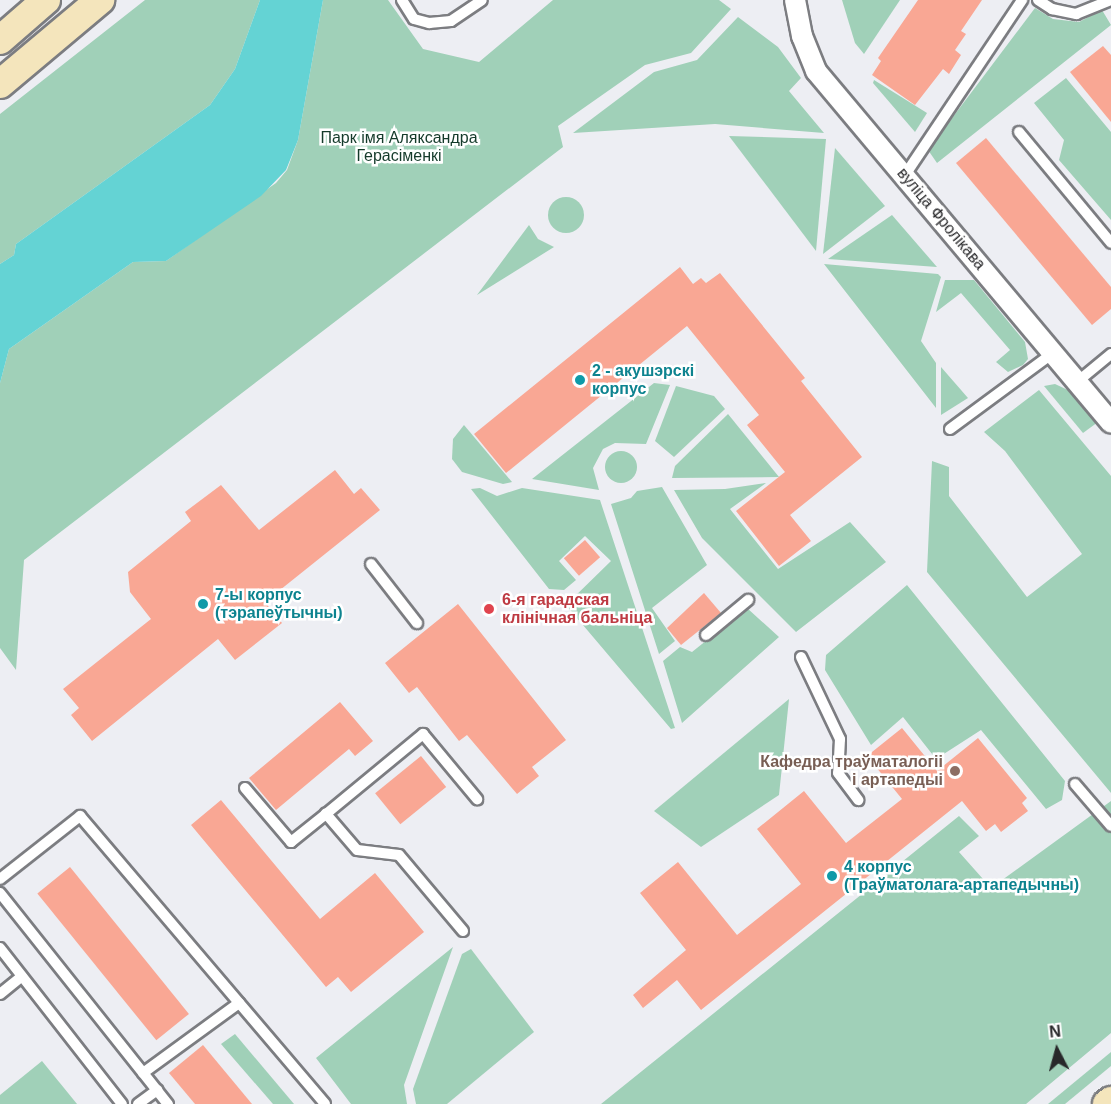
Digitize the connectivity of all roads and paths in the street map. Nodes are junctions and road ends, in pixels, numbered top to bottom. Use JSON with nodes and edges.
{"nodes":[{"id":1,"x":46,"y":0,"type":"edge"},
{"id":2,"x":100,"y":0,"type":"edge"},
{"id":3,"x":402,"y":0,"type":"edge"},
{"id":4,"x":482,"y":0,"type":"edge"},
{"id":5,"x":1022,"y":0,"type":"edge"},
{"id":6,"x":1038,"y":0,"type":"edge"},
{"id":7,"x":1111,"y":0,"type":"edge"},
{"id":8,"x":795,"y":1,"type":"edge"},
{"id":9,"x":0,"y":39,"type":"edge"},
{"id":10,"x":0,"y":84,"type":"edge"},
{"id":11,"x":1019,"y":132,"type":"dead end"},
{"id":12,"x":905,"y":175,"type":"junction"},
{"id":13,"x":1111,"y":243,"type":"edge"},
{"id":14,"x":1053,"y":353,"type":"junction"},
{"id":15,"x":1111,"y":354,"type":"edge"},
{"id":16,"x":1077,"y":381,"type":"junction"},
{"id":17,"x":1111,"y":422,"type":"edge"},
{"id":18,"x":950,"y":429,"type":"dead end"},
{"id":19,"x":371,"y":564,"type":"dead end"},
{"id":20,"x":748,"y":600,"type":"dead end"},
{"id":21,"x":417,"y":623,"type":"dead end"},
{"id":22,"x":706,"y":635,"type":"dead end"},
{"id":23,"x":801,"y":657,"type":"dead end"},
{"id":24,"x":1075,"y":784,"type":"dead end"},
{"id":25,"x":245,"y":788,"type":"dead end"},
{"id":26,"x":477,"y":799,"type":"dead end"},
{"id":27,"x":858,"y":800,"type":"dead end"},
{"id":28,"x":326,"y":814,"type":"junction"},
{"id":29,"x":1111,"y":826,"type":"edge"},
{"id":30,"x":0,"y":879,"type":"edge"},
{"id":31,"x":0,"y":893,"type":"edge"},
{"id":32,"x":463,"y":931,"type":"dead end"},
{"id":33,"x":0,"y":948,"type":"edge"},
{"id":34,"x":22,"y":976,"type":"junction"},
{"id":35,"x":0,"y":994,"type":"edge"},
{"id":36,"x":239,"y":1003,"type":"junction"},
{"id":37,"x":143,"y":1073,"type":"junction"},
{"id":38,"x":157,"y":1090,"type":"junction"},
{"id":39,"x":1111,"y":1101,"type":"edge"},
{"id":40,"x":122,"y":1104,"type":"edge"},
{"id":41,"x":138,"y":1104,"type":"edge"},
{"id":42,"x":168,"y":1104,"type":"edge"},
{"id":43,"x":325,"y":1104,"type":"edge"},
{"id":44,"x":1107,"y":1104,"type":"edge"}],
"edges":[{"from":1,"to":9,"type":"main road"},
{"from":2,"to":10,"type":"main road"},
{"from":3,"to":4,"type":"lane"},
{"from":5,"to":12,"type":"lane"},
{"from":6,"to":7,"type":"lane"},
{"from":8,"to":12,"type":"street","name":"вуліца Фролікава"},
{"from":11,"to":13,"type":"lane"},
{"from":12,"to":14,"type":"street","name":"вуліца Фролікава"},
{"from":14,"to":16,"type":"street","name":"вуліца Фролікава"},
{"from":14,"to":18,"type":"lane"},
{"from":15,"to":16,"type":"lane"},
{"from":16,"to":17,"type":"street","name":"вуліца Фролікава"},
{"from":19,"to":21,"type":"lane"},
{"from":20,"to":22,"type":"lane"},
{"from":23,"to":27,"type":"lane"},
{"from":24,"to":29,"type":"lane"},
{"from":25,"to":28,"type":"lane"},
{"from":26,"to":28,"type":"lane"},
{"from":28,"to":32,"type":"lane"},
{"from":30,"to":36,"type":"lane"},
{"from":31,"to":37,"type":"lane"},
{"from":33,"to":34,"type":"lane"},
{"from":34,"to":35,"type":"lane"},
{"from":34,"to":40,"type":"lane"},
{"from":36,"to":37,"type":"lane"},
{"from":36,"to":43,"type":"lane"},
{"from":37,"to":38,"type":"lane"},
{"from":38,"to":41,"type":"lane"},
{"from":38,"to":42,"type":"lane"},
{"from":39,"to":44,"type":"main road"}]}
